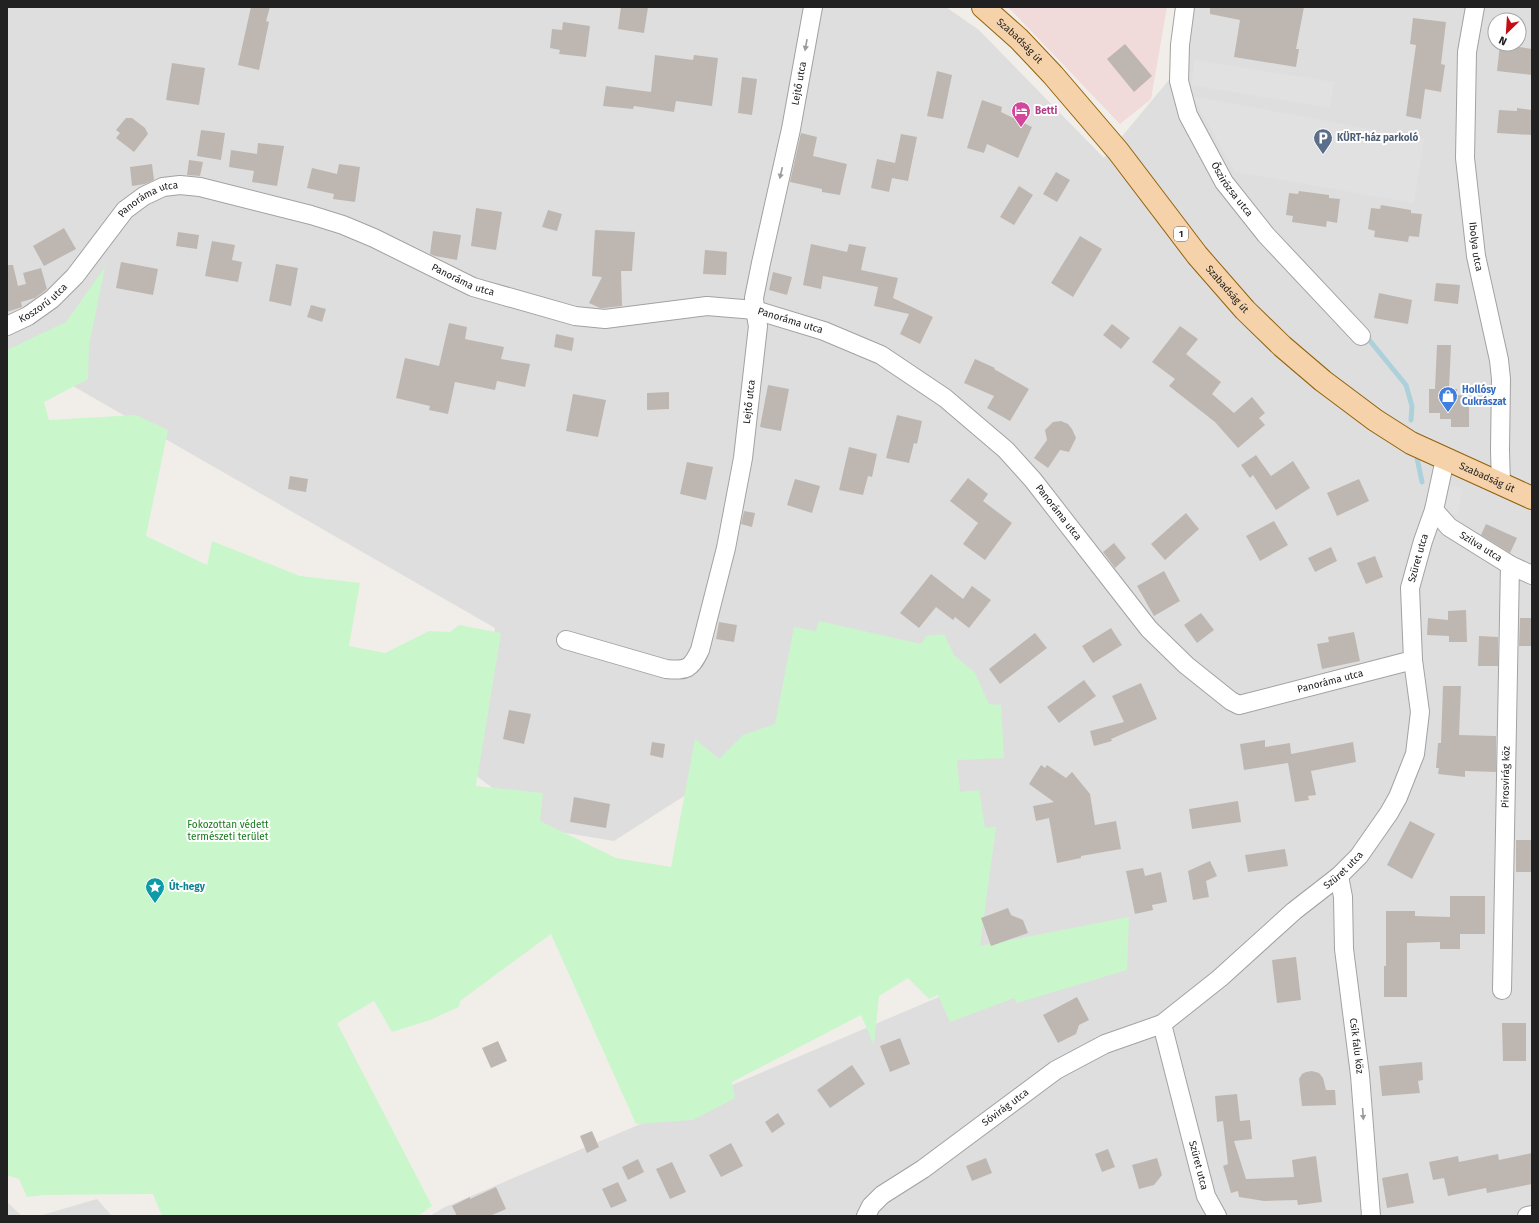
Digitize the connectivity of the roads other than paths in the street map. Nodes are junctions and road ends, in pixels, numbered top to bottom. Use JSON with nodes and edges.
{"nodes":[{"id":1,"x":812,"y":7,"type":"edge"},
{"id":2,"x":983,"y":7,"type":"edge"},
{"id":3,"x":1185,"y":7,"type":"edge"},
{"id":4,"x":1475,"y":7,"type":"edge"},
{"id":5,"x":75,"y":276,"type":"joint"},
{"id":6,"x":755,"y":310,"type":"junction"},
{"id":7,"x":7,"y":326,"type":"edge"},
{"id":8,"x":1361,"y":336,"type":"dead end"},
{"id":9,"x":1445,"y":459,"type":"junction"},
{"id":10,"x":1501,"y":485,"type":"junction"},
{"id":11,"x":1532,"y":498,"type":"edge"},
{"id":12,"x":1434,"y":510,"type":"junction"},
{"id":13,"x":1510,"y":565,"type":"junction"},
{"id":14,"x":1532,"y":575,"type":"edge"},
{"id":15,"x":566,"y":640,"type":"dead end"},
{"id":16,"x":1413,"y":660,"type":"junction"},
{"id":17,"x":1339,"y":876,"type":"junction"},
{"id":18,"x":1502,"y":990,"type":"dead end"},
{"id":19,"x":1162,"y":1024,"type":"junction"},
{"id":20,"x":866,"y":1216,"type":"edge"},
{"id":21,"x":1217,"y":1216,"type":"edge"},
{"id":22,"x":1371,"y":1216,"type":"edge"},
{"id":23,"x":1527,"y":1216,"type":"edge"},
{"id":24,"x":1532,"y":1216,"type":"edge"}],
"edges":[{"from":1,"to":6,"type":"street","name":"Lejtő utca","one_way":true},
{"from":2,"to":9,"type":"main road","name":"Szabadság út","number":"1"},
{"from":3,"to":8,"type":"street","name":"Őszirózsa utca"},
{"from":4,"to":10,"type":"street","name":"Ibolya utca"},
{"from":5,"to":6,"type":"street","name":"Panoráma utca"},
{"from":5,"to":7,"type":"street","name":"Koszorú utca"},
{"from":6,"to":15,"type":"street","name":"Lejtő utca"},
{"from":6,"to":16,"type":"street","name":"Panoráma utca"},
{"from":9,"to":10,"type":"main road","name":"Szabadság út","number":"1"},
{"from":9,"to":12,"type":"street","name":"Szüret utca"},
{"from":10,"to":11,"type":"main road","name":"Szabadság út","number":"1"},
{"from":12,"to":13,"type":"street","name":"Szilva utca"},
{"from":12,"to":16,"type":"street","name":"Szüret utca"},
{"from":13,"to":14,"type":"street","name":"Szilva utca"},
{"from":13,"to":18,"type":"street","name":"Pirosvirág köz"},
{"from":16,"to":17,"type":"street","name":"Szüret utca"},
{"from":17,"to":19,"type":"street","name":"Szüret utca"},
{"from":17,"to":22,"type":"street","name":"Csík falu köz","one_way":true},
{"from":19,"to":20,"type":"street","name":"Sóvirág utca"},
{"from":19,"to":21,"type":"street","name":"Szüret utca"},
{"from":23,"to":24,"type":"street"}]}
